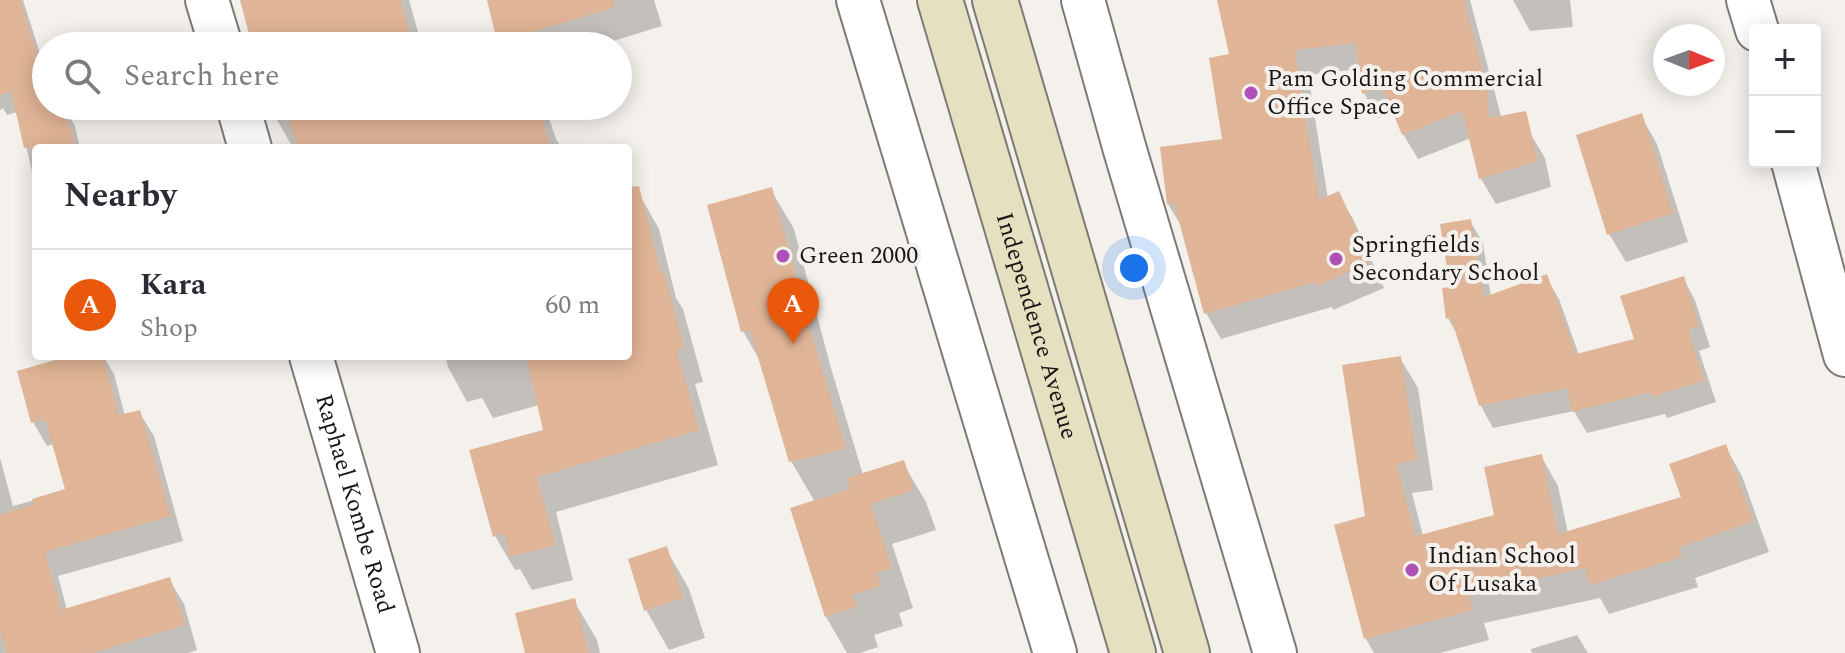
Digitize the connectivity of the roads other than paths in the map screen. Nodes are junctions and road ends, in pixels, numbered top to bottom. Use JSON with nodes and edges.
{"nodes":[{"id":1,"x":207,"y":0,"type":"edge"},
{"id":2,"x":858,"y":0,"type":"edge"},
{"id":3,"x":940,"y":0,"type":"edge"},
{"id":4,"x":995,"y":0,"type":"edge"},
{"id":5,"x":1083,"y":0,"type":"edge"},
{"id":6,"x":1748,"y":0,"type":"edge"},
{"id":7,"x":1755,"y":24,"type":"edge"},
{"id":8,"x":217,"y":32,"type":"edge"},
{"id":9,"x":242,"y":120,"type":"edge"},
{"id":10,"x":249,"y":144,"type":"edge"},
{"id":11,"x":1795,"y":168,"type":"edge"},
{"id":12,"x":1845,"y":355,"type":"edge"},
{"id":13,"x":312,"y":360,"type":"edge"},
{"id":14,"x":398,"y":653,"type":"edge"},
{"id":15,"x":1055,"y":653,"type":"edge"},
{"id":16,"x":1133,"y":653,"type":"edge"},
{"id":17,"x":1187,"y":653,"type":"edge"},
{"id":18,"x":1275,"y":653,"type":"edge"}],
"edges":[{"from":1,"to":8,"type":"street"},
{"from":2,"to":15,"type":"street"},
{"from":3,"to":16,"type":"main road","name":"Independence Avenue"},
{"from":4,"to":17,"type":"main road"},
{"from":5,"to":18,"type":"street"},
{"from":6,"to":7,"type":"street"},
{"from":9,"to":10,"type":"street"},
{"from":11,"to":12,"type":"street"},
{"from":13,"to":14,"type":"street","name":"Raphael Kombe Road"}]}
